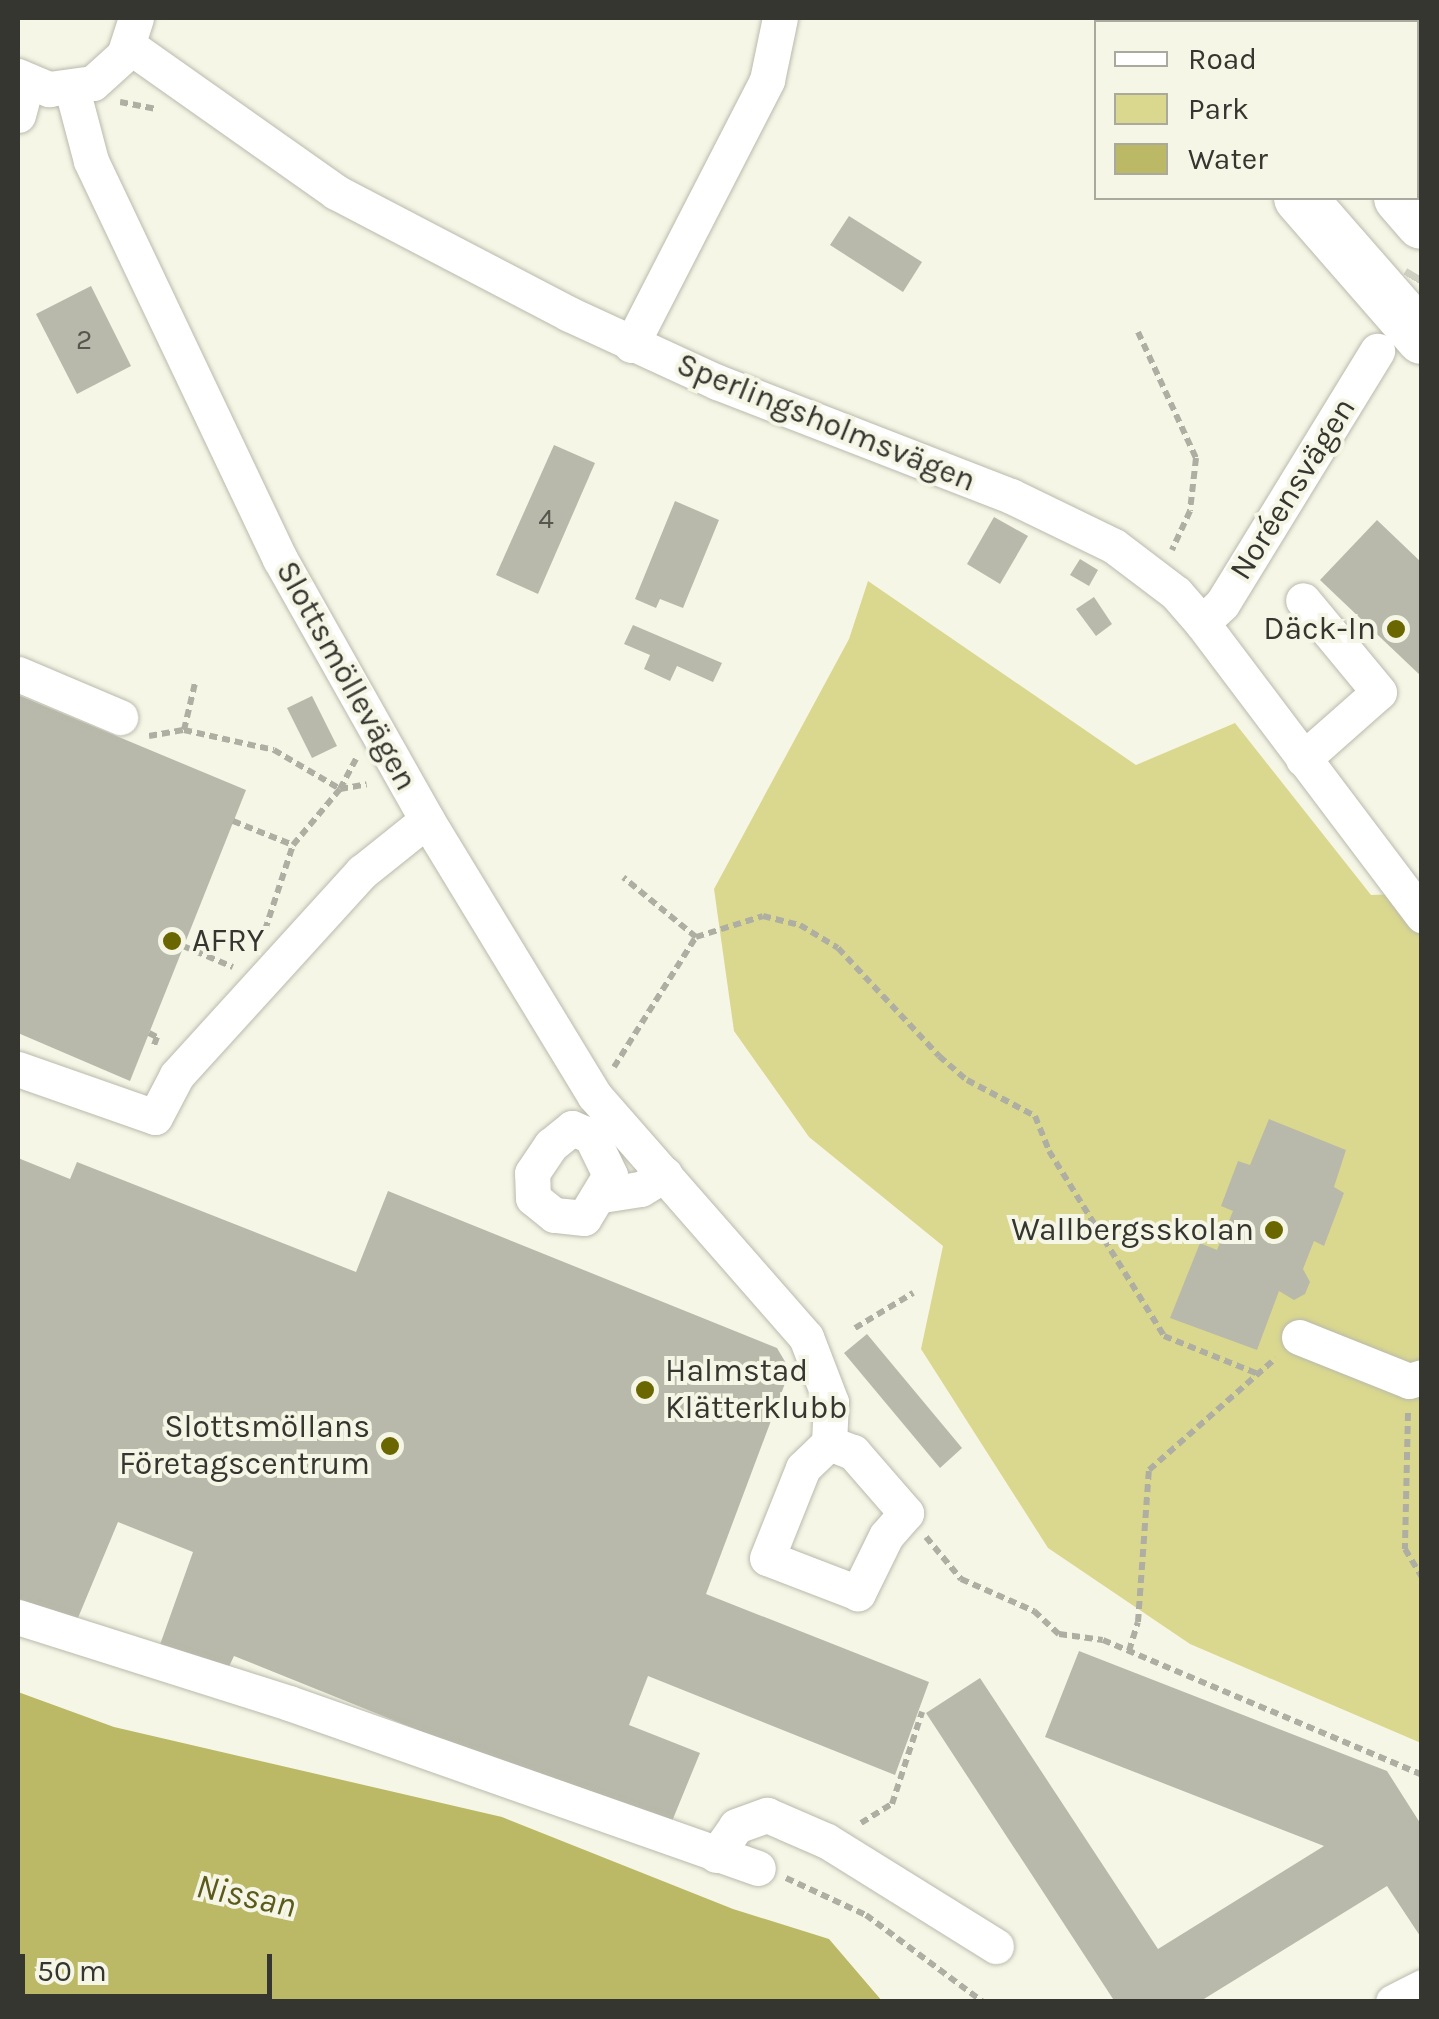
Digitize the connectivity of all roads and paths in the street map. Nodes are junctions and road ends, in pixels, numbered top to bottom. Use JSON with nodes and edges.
{"nodes":[{"id":1,"x":780,"y":18,"type":"edge"},
{"id":2,"x":132,"y":32,"type":"edge"},
{"id":3,"x":21,"y":91,"type":"edge"},
{"id":4,"x":75,"y":101,"type":"junction"},
{"id":5,"x":170,"y":116,"type":"dead end"},
{"id":6,"x":1301,"y":200,"type":"edge"},
{"id":7,"x":1402,"y":200,"type":"edge"},
{"id":8,"x":1422,"y":224,"type":"edge"},
{"id":9,"x":1138,"y":332,"type":"dead end"},
{"id":10,"x":631,"y":345,"type":"junction"},
{"id":11,"x":1400,"y":345,"type":"edge"},
{"id":12,"x":1158,"y":578,"type":"junction"},
{"id":13,"x":1303,"y":600,"type":"dead end"},
{"id":14,"x":1202,"y":623,"type":"junction"},
{"id":15,"x":18,"y":674,"type":"edge"},
{"id":16,"x":195,"y":684,"type":"dead end"},
{"id":17,"x":131,"y":727,"type":"joint"},
{"id":18,"x":184,"y":730,"type":"junction"},
{"id":19,"x":359,"y":753,"type":"dead end"},
{"id":20,"x":1303,"y":758,"type":"junction"},
{"id":21,"x":385,"y":781,"type":"dead end"},
{"id":22,"x":340,"y":789,"type":"junction"},
{"id":23,"x":427,"y":820,"type":"junction"},
{"id":24,"x":234,"y":821,"type":"dead end"},
{"id":25,"x":292,"y":844,"type":"junction"},
{"id":26,"x":623,"y":877,"type":"dead end"},
{"id":27,"x":1422,"y":915,"type":"edge"},
{"id":28,"x":265,"y":934,"type":"dead end"},
{"id":29,"x":696,"y":937,"type":"junction"},
{"id":30,"x":183,"y":946,"type":"dead end"},
{"id":31,"x":217,"y":960,"type":"dead end"},
{"id":32,"x":18,"y":1069,"type":"edge"},
{"id":33,"x":594,"y":1095,"type":"junction"},
{"id":34,"x":666,"y":1174,"type":"junction"},
{"id":35,"x":602,"y":1195,"type":"dead end"},
{"id":36,"x":913,"y":1293,"type":"dead end"},
{"id":37,"x":856,"y":1328,"type":"dead end"},
{"id":38,"x":1299,"y":1337,"type":"dead end"},
{"id":39,"x":1258,"y":1374,"type":"dead end"},
{"id":40,"x":1415,"y":1379,"type":"edge"},
{"id":41,"x":1248,"y":1383,"type":"dead end"},
{"id":42,"x":829,"y":1443,"type":"junction"},
{"id":43,"x":906,"y":1513,"type":"junction"},
{"id":44,"x":1422,"y":1577,"type":"edge"},
{"id":45,"x":18,"y":1617,"type":"edge"},
{"id":46,"x":1129,"y":1652,"type":"junction"},
{"id":47,"x":922,"y":1712,"type":"dead end"},
{"id":48,"x":1422,"y":1775,"type":"edge"},
{"id":49,"x":852,"y":1828,"type":"dead end"},
{"id":50,"x":716,"y":1856,"type":"junction"},
{"id":51,"x":758,"y":1868,"type":"joint"},
{"id":52,"x":996,"y":1946,"type":"dead end"},
{"id":53,"x":1422,"y":1986,"type":"edge"},
{"id":54,"x":983,"y":2002,"type":"edge"},
{"id":55,"x":1393,"y":2002,"type":"edge"}],
"edges":[{"from":1,"to":10,"type":"street"},
{"from":2,"to":4,"type":"street"},
{"from":2,"to":10,"type":"street","name":"Sperlingsholmsvägen"},
{"from":3,"to":4,"type":"street"},
{"from":4,"to":5,"type":"path"},
{"from":4,"to":23,"type":"street","name":"Slottsmöllevägen"},
{"from":6,"to":11,"type":"highway"},
{"from":7,"to":8,"type":"highway"},
{"from":9,"to":12,"type":"path"},
{"from":10,"to":12,"type":"street","name":"Sperlingsholmsvägen"},
{"from":11,"to":14,"type":"street","name":"Noréensvägen"},
{"from":12,"to":14,"type":"street","name":"Sperlingsholmsvägen"},
{"from":13,"to":20,"type":"street"},
{"from":14,"to":20,"type":"street","name":"Sperlingsholmsvägen"},
{"from":15,"to":17,"type":"street"},
{"from":16,"to":18,"type":"path"},
{"from":17,"to":18,"type":"path"},
{"from":18,"to":22,"type":"path"},
{"from":19,"to":22,"type":"path"},
{"from":20,"to":27,"type":"street","name":"Sperlingsholmsvägen"},
{"from":21,"to":22,"type":"path"},
{"from":22,"to":25,"type":"path"},
{"from":23,"to":32,"type":"street"},
{"from":23,"to":33,"type":"street","name":"Slottsmöllevägen"},
{"from":24,"to":25,"type":"path"},
{"from":25,"to":28,"type":"path"},
{"from":26,"to":29,"type":"path"},
{"from":29,"to":33,"type":"path"},
{"from":29,"to":39,"type":"path"},
{"from":30,"to":31,"type":"path"},
{"from":33,"to":34,"type":"street","name":"Slottsmöllevägen"},
{"from":34,"to":35,"type":"street"},
{"from":34,"to":42,"type":"street","name":"Slottsmöllevägen"},
{"from":36,"to":37,"type":"path"},
{"from":38,"to":40,"type":"street"},
{"from":40,"to":44,"type":"path"},
{"from":41,"to":46,"type":"path"},
{"from":42,"to":43,"type":"street"},
{"from":42,"to":43,"type":"street"},
{"from":43,"to":46,"type":"path"},
{"from":45,"to":50,"type":"street"},
{"from":46,"to":48,"type":"path"},
{"from":47,"to":49,"type":"path"},
{"from":50,"to":51,"type":"street"},
{"from":50,"to":52,"type":"street"},
{"from":51,"to":54,"type":"path"},
{"from":53,"to":55,"type":"street"}]}
